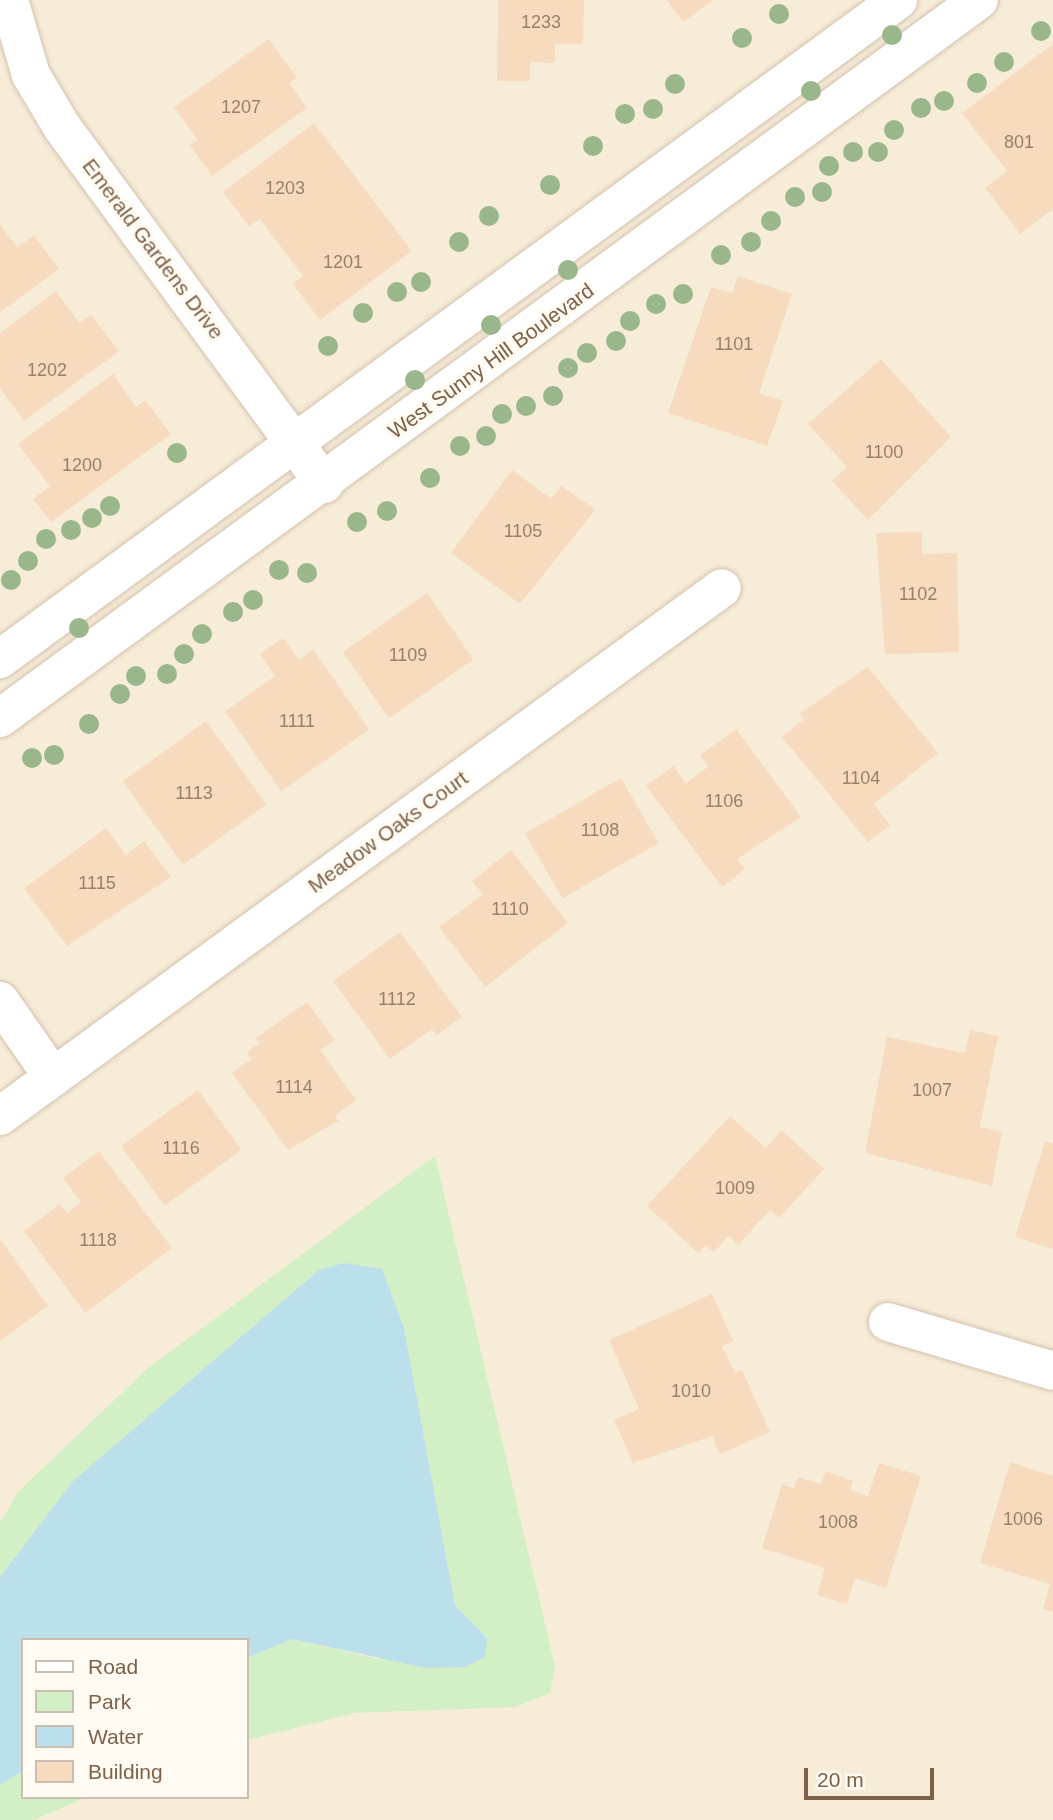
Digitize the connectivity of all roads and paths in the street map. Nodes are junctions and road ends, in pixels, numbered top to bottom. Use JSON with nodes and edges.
{"nodes":[{"id":1,"x":9,"y":0,"type":"edge"},
{"id":2,"x":898,"y":0,"type":"edge"},
{"id":3,"x":979,"y":0,"type":"edge"},
{"id":4,"x":294,"y":439,"type":"junction"},
{"id":5,"x":324,"y":484,"type":"junction"},
{"id":6,"x":722,"y":588,"type":"dead end"},
{"id":7,"x":0,"y":659,"type":"edge"},
{"id":8,"x":0,"y":718,"type":"edge"},
{"id":9,"x":0,"y":1001,"type":"edge"},
{"id":10,"x":53,"y":1077,"type":"junction"},
{"id":11,"x":0,"y":1116,"type":"edge"},
{"id":12,"x":888,"y":1321,"type":"dead end"},
{"id":13,"x":1053,"y":1371,"type":"edge"}],
"edges":[{"from":1,"to":4,"type":"street","name":"Emerald Gardens Drive"},
{"from":2,"to":4,"type":"street"},
{"from":3,"to":5,"type":"street","name":"West Sunny Hill Boulevard"},
{"from":4,"to":5,"type":"street","name":"Emerald Gardens Drive"},
{"from":4,"to":7,"type":"street"},
{"from":5,"to":8,"type":"street","name":"West Sunny Hill Boulevard"},
{"from":6,"to":10,"type":"street","name":"Meadow Oaks Court"},
{"from":9,"to":10,"type":"street"},
{"from":10,"to":11,"type":"street","name":"Meadow Oaks Court"},
{"from":12,"to":13,"type":"street"}]}
